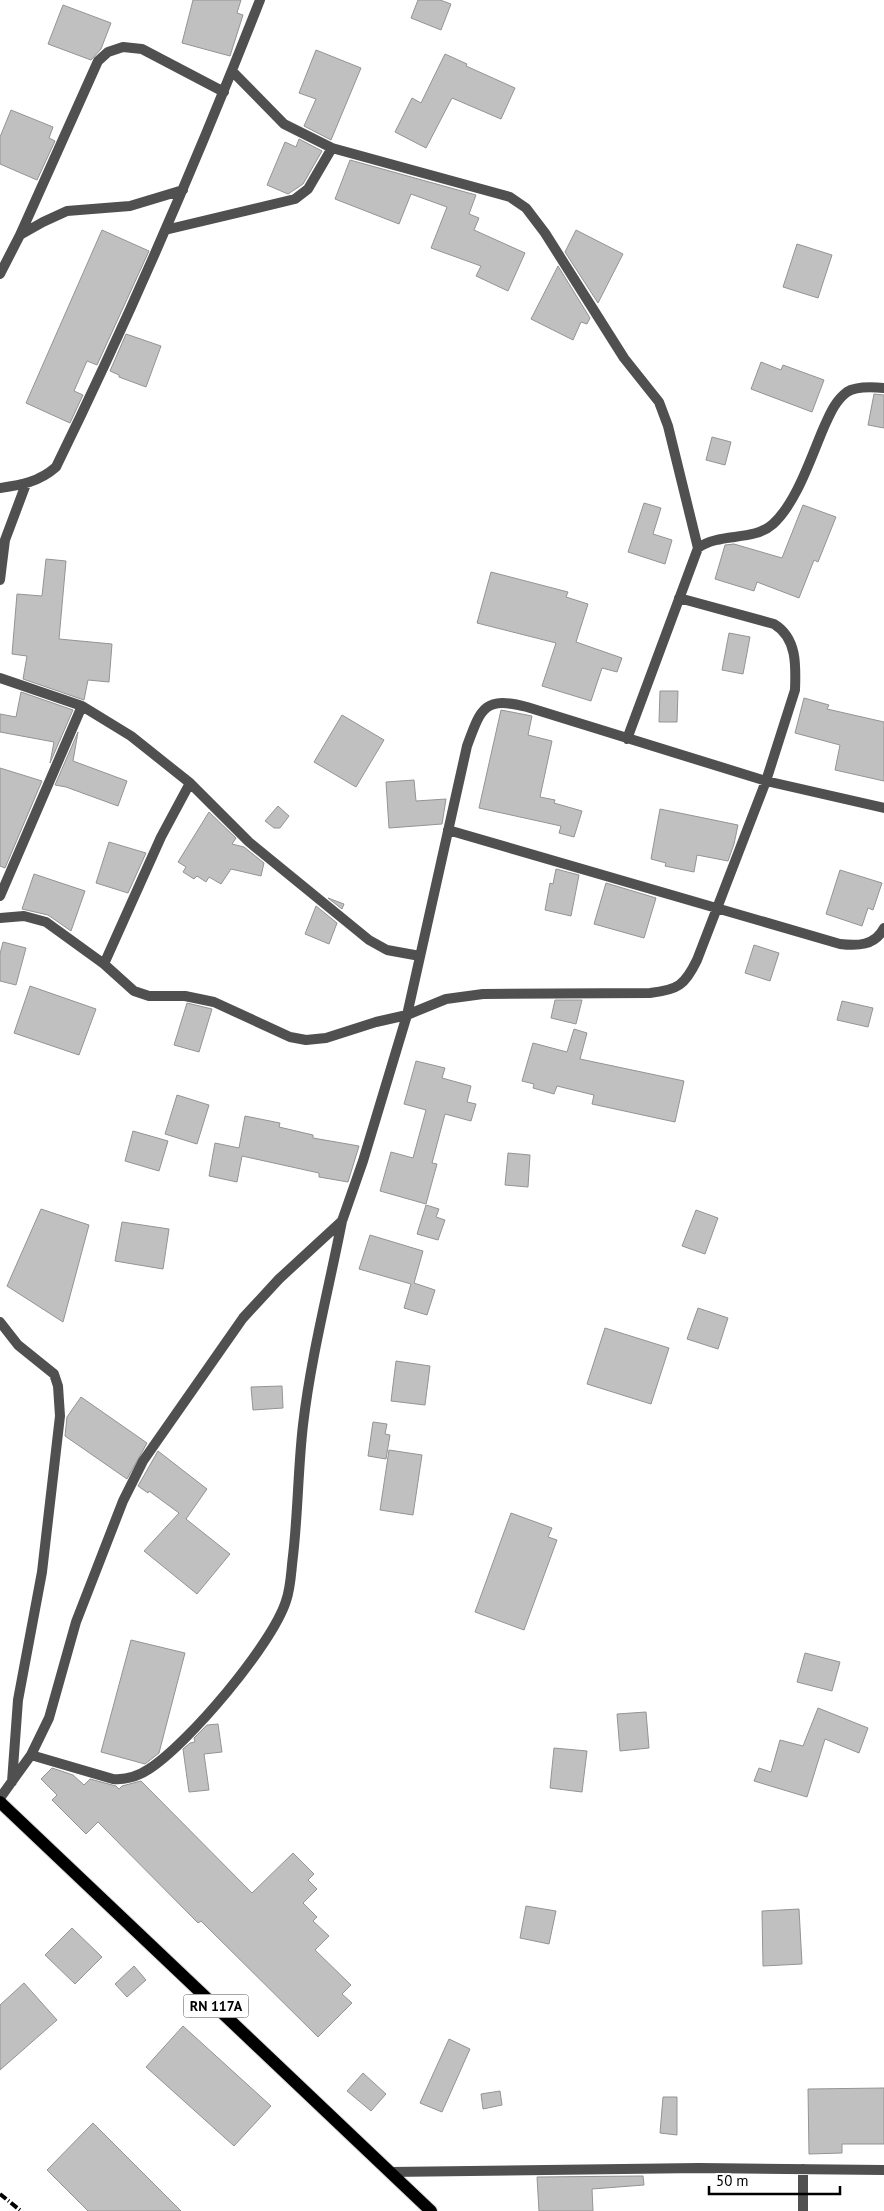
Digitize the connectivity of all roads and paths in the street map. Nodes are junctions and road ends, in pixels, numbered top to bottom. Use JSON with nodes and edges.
{"nodes":[{"id":1,"x":260,"y":0,"type":"edge"},
{"id":2,"x":232,"y":71,"type":"junction"},
{"id":3,"x":224,"y":92,"type":"junction"},
{"id":4,"x":332,"y":148,"type":"junction"},
{"id":5,"x":183,"y":190,"type":"junction"},
{"id":6,"x":165,"y":230,"type":"junction"},
{"id":7,"x":20,"y":235,"type":"junction"},
{"id":8,"x":0,"y":274,"type":"edge"},
{"id":9,"x":884,"y":388,"type":"edge"},
{"id":10,"x":26,"y":484,"type":"junction"},
{"id":11,"x":0,"y":488,"type":"edge"},
{"id":12,"x":698,"y":548,"type":"junction"},
{"id":13,"x":0,"y":580,"type":"edge"},
{"id":14,"x":679,"y":598,"type":"junction"},
{"id":15,"x":0,"y":678,"type":"edge"},
{"id":16,"x":82,"y":706,"type":"junction"},
{"id":17,"x":628,"y":739,"type":"junction"},
{"id":18,"x":766,"y":782,"type":"junction"},
{"id":19,"x":190,"y":783,"type":"junction"},
{"id":20,"x":884,"y":808,"type":"edge"},
{"id":21,"x":448,"y":830,"type":"junction"},
{"id":22,"x":0,"y":896,"type":"edge"},
{"id":23,"x":716,"y":908,"type":"junction"},
{"id":24,"x":0,"y":918,"type":"edge"},
{"id":25,"x":884,"y":928,"type":"edge"},
{"id":26,"x":420,"y":956,"type":"junction"},
{"id":27,"x":104,"y":964,"type":"junction"},
{"id":28,"x":407,"y":1015,"type":"junction"},
{"id":29,"x":342,"y":1221,"type":"junction"},
{"id":30,"x":0,"y":1322,"type":"edge"},
{"id":31,"x":31,"y":1755,"type":"junction"},
{"id":32,"x":12,"y":1782,"type":"junction"},
{"id":33,"x":0,"y":1800,"type":"edge"},
{"id":34,"x":803,"y":2169,"type":"junction"},
{"id":35,"x":884,"y":2170,"type":"edge"},
{"id":36,"x":390,"y":2172,"type":"junction"},
{"id":37,"x":431,"y":2211,"type":"edge"},
{"id":38,"x":803,"y":2211,"type":"edge"}],
"edges":[{"from":1,"to":2,"type":"street"},
{"from":2,"to":3,"type":"street"},
{"from":2,"to":4,"type":"street"},
{"from":3,"to":5,"type":"street"},
{"from":3,"to":7,"type":"street"},
{"from":4,"to":6,"type":"street"},
{"from":4,"to":12,"type":"street"},
{"from":5,"to":6,"type":"street"},
{"from":5,"to":7,"type":"street"},
{"from":6,"to":10,"type":"street"},
{"from":7,"to":8,"type":"street"},
{"from":9,"to":12,"type":"street"},
{"from":10,"to":11,"type":"street"},
{"from":10,"to":13,"type":"street"},
{"from":12,"to":14,"type":"street"},
{"from":14,"to":17,"type":"street"},
{"from":14,"to":18,"type":"street"},
{"from":15,"to":16,"type":"street"},
{"from":16,"to":19,"type":"street"},
{"from":16,"to":22,"type":"street"},
{"from":17,"to":18,"type":"street"},
{"from":17,"to":21,"type":"street"},
{"from":18,"to":20,"type":"street"},
{"from":18,"to":23,"type":"street"},
{"from":19,"to":26,"type":"street"},
{"from":19,"to":27,"type":"street"},
{"from":21,"to":23,"type":"street"},
{"from":21,"to":26,"type":"street"},
{"from":23,"to":25,"type":"street"},
{"from":23,"to":28,"type":"street"},
{"from":24,"to":27,"type":"street"},
{"from":26,"to":28,"type":"street"},
{"from":27,"to":28,"type":"street"},
{"from":28,"to":29,"type":"street"},
{"from":29,"to":31,"type":"street"},
{"from":29,"to":31,"type":"street"},
{"from":30,"to":32,"type":"street"},
{"from":31,"to":32,"type":"street"},
{"from":32,"to":33,"type":"street"},
{"from":33,"to":36,"type":"main road","number":"RN 117A"},
{"from":34,"to":35,"type":"street"},
{"from":34,"to":36,"type":"street"},
{"from":34,"to":38,"type":"street"},
{"from":36,"to":37,"type":"main road","number":"RN 117A"}]}
